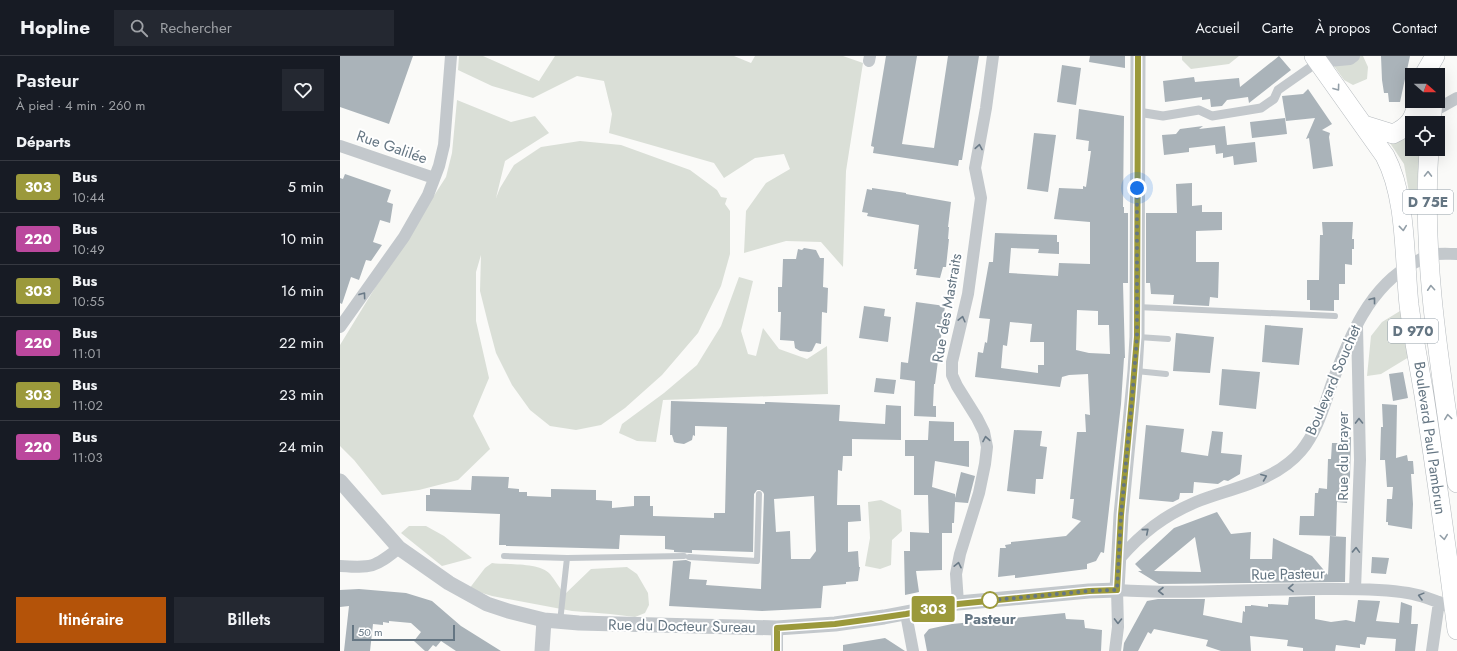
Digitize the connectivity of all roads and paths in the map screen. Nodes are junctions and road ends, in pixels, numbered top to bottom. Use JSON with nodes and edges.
{"nodes":[{"id":1,"x":451,"y":56,"type":"edge"},
{"id":2,"x":993,"y":56,"type":"edge"},
{"id":3,"x":1138,"y":56,"type":"edge"},
{"id":4,"x":1354,"y":56,"type":"edge"},
{"id":5,"x":1436,"y":56,"type":"edge"},
{"id":6,"x":1316,"y":59,"type":"edge"},
{"id":7,"x":1428,"y":68,"type":"edge"},
{"id":8,"x":1436,"y":68,"type":"edge"},
{"id":9,"x":1457,"y":98,"type":"edge"},
{"id":10,"x":1428,"y":109,"type":"edge"},
{"id":11,"x":1138,"y":112,"type":"junction"},
{"id":12,"x":1364,"y":125,"type":"junction"},
{"id":13,"x":340,"y":146,"type":"edge"},
{"id":14,"x":1429,"y":156,"type":"edge"},
{"id":15,"x":434,"y":178,"type":"junction"},
{"id":16,"x":1457,"y":254,"type":"edge"},
{"id":17,"x":1429,"y":255,"type":"junction"},
{"id":18,"x":1407,"y":266,"type":"junction"},
{"id":19,"x":1137,"y":306,"type":"junction"},
{"id":20,"x":1335,"y":316,"type":"dead end"},
{"id":21,"x":1357,"y":322,"type":"junction"},
{"id":22,"x":340,"y":327,"type":"edge"},
{"id":23,"x":1137,"y":337,"type":"junction"},
{"id":24,"x":1168,"y":339,"type":"dead end"},
{"id":25,"x":1135,"y":371,"type":"junction"},
{"id":26,"x":1166,"y":374,"type":"dead end"},
{"id":27,"x":340,"y":481,"type":"edge"},
{"id":28,"x":1457,"y":483,"type":"edge"},
{"id":29,"x":759,"y":494,"type":"dead end"},
{"id":30,"x":399,"y":548,"type":"junction"},
{"id":31,"x":504,"y":556,"type":"dead end"},
{"id":32,"x":567,"y":558,"type":"junction"},
{"id":33,"x":1119,"y":559,"type":"junction"},
{"id":34,"x":340,"y":566,"type":"edge"},
{"id":35,"x":1355,"y":589,"type":"junction"},
{"id":36,"x":1117,"y":590,"type":"junction"},
{"id":37,"x":958,"y":604,"type":"junction"},
{"id":38,"x":1450,"y":607,"type":"edge"},
{"id":39,"x":906,"y":614,"type":"junction"},
{"id":40,"x":544,"y":620,"type":"junction"},
{"id":41,"x":560,"y":622,"type":"junction"},
{"id":42,"x":777,"y":628,"type":"junction"},
{"id":43,"x":1457,"y":630,"type":"edge"},
{"id":44,"x":542,"y":651,"type":"edge"},
{"id":45,"x":777,"y":651,"type":"edge"},
{"id":46,"x":913,"y":651,"type":"edge"},
{"id":47,"x":1116,"y":651,"type":"edge"},
{"id":48,"x":1432,"y":651,"type":"edge"}],
"edges":[{"from":1,"to":15,"type":"street"},
{"from":37,"to":2,"type":"street","name":"Rue des Mastraits","one_way":true},
{"from":3,"to":11,"type":"street"},
{"from":4,"to":6,"type":"street"},
{"from":5,"to":7,"type":"main road"},
{"from":5,"to":8,"type":"main road"},
{"from":6,"to":11,"type":"street"},
{"from":6,"to":12,"type":"main road","name":"Boulevard Paul Pambrun","number":"D 970","one_way":true},
{"from":9,"to":10,"type":"street"},
{"from":10,"to":12,"type":"main road"},
{"from":11,"to":19,"type":"street"},
{"from":12,"to":18,"type":"main road","name":"Boulevard Paul Pambrun","number":"D 970","one_way":true},
{"from":13,"to":15,"type":"street","name":"Rue Galilée"},
{"from":17,"to":14,"type":"main road","number":"D 75E","one_way":true},
{"from":22,"to":15,"type":"street","one_way":true},
{"from":16,"to":17,"type":"street"},
{"from":17,"to":18,"type":"street","name":"Boulevard Souchet"},
{"from":28,"to":17,"type":"main road","name":"Boulevard Paul Pambrun","number":"D 970","one_way":true},
{"from":21,"to":18,"type":"street","name":"Boulevard Souchet","one_way":true},
{"from":18,"to":38,"type":"main road","name":"Boulevard Paul Pambrun","number":"D 970","one_way":true},
{"from":19,"to":20,"type":"lane"},
{"from":19,"to":23,"type":"street"},
{"from":33,"to":21,"type":"street","name":"Boulevard Souchet","one_way":true},
{"from":35,"to":21,"type":"street","name":"Rue du Brayer","one_way":true},
{"from":23,"to":24,"type":"lane"},
{"from":23,"to":25,"type":"street"},
{"from":25,"to":26,"type":"lane"},
{"from":25,"to":33,"type":"street"},
{"from":27,"to":30,"type":"street","name":"Rue du Docteur Sureau"},
{"from":29,"to":32,"type":"lane"},
{"from":30,"to":34,"type":"street"},
{"from":30,"to":40,"type":"street","name":"Rue du Docteur Sureau"},
{"from":31,"to":32,"type":"lane"},
{"from":32,"to":41,"type":"lane"},
{"from":33,"to":36,"type":"street"},
{"from":35,"to":36,"type":"street","name":"Rue Pasteur","one_way":true},
{"from":38,"to":35,"type":"street","name":"Rue Pasteur","one_way":true},
{"from":36,"to":37,"type":"street","name":"Rue du Docteur Sureau"},
{"from":36,"to":47,"type":"street","one_way":true},
{"from":37,"to":39,"type":"street","name":"Rue du Docteur Sureau"},
{"from":38,"to":43,"type":"main road","name":"Boulevard Paul Pambrun","number":"D 970"},
{"from":38,"to":48,"type":"street"},
{"from":39,"to":42,"type":"street","name":"Rue du Docteur Sureau"},
{"from":39,"to":46,"type":"street"},
{"from":40,"to":41,"type":"street","name":"Rue du Docteur Sureau"},
{"from":40,"to":44,"type":"street"},
{"from":41,"to":42,"type":"street","name":"Rue du Docteur Sureau"},
{"from":42,"to":45,"type":"street"}]}
